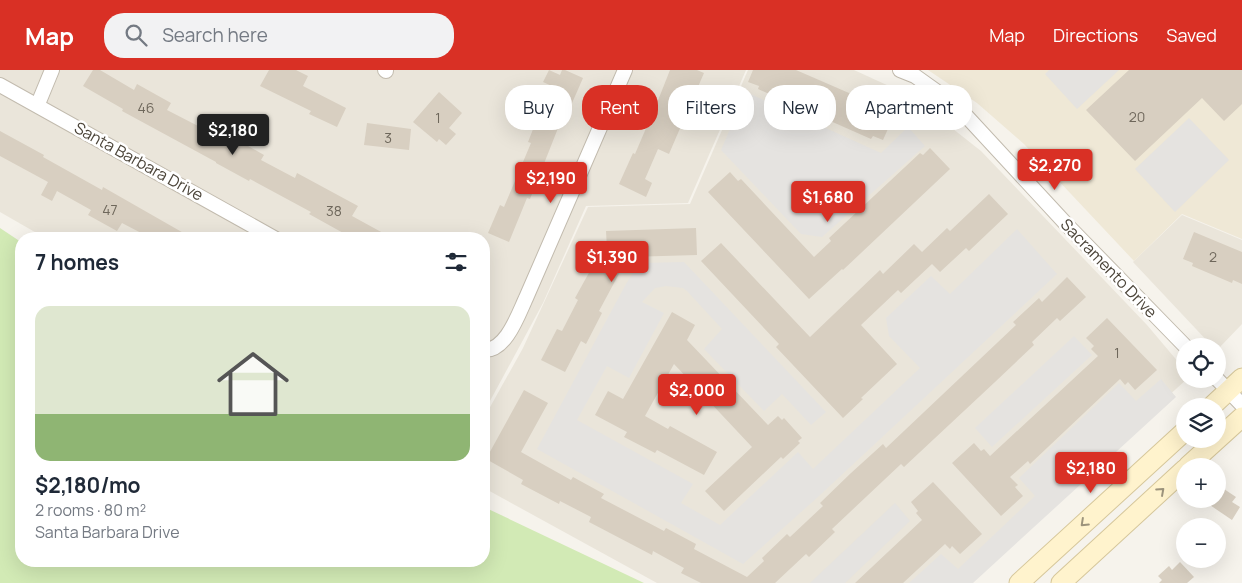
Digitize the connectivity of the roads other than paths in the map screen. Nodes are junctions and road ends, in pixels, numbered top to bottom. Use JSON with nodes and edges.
{"nodes":[{"id":1,"x":52,"y":70,"type":"edge"},
{"id":2,"x":625,"y":70,"type":"edge"},
{"id":3,"x":900,"y":70,"type":"edge"},
{"id":4,"x":0,"y":85,"type":"edge"},
{"id":5,"x":38,"y":104,"type":"junction"},
{"id":6,"x":264,"y":232,"type":"edge"},
{"id":7,"x":1177,"y":338,"type":"edge"},
{"id":8,"x":490,"y":349,"type":"edge"},
{"id":9,"x":1229,"y":383,"type":"edge"},
{"id":10,"x":1218,"y":398,"type":"edge"},
{"id":11,"x":1242,"y":405,"type":"edge"},
{"id":12,"x":1242,"y":417,"type":"edge"},
{"id":13,"x":1176,"y":439,"type":"edge"},
{"id":14,"x":1197,"y":458,"type":"edge"},
{"id":15,"x":1176,"y":477,"type":"edge"},
{"id":16,"x":1019,"y":583,"type":"edge"},
{"id":17,"x":1061,"y":583,"type":"edge"}],
"edges":[{"from":1,"to":5,"type":"street"},
{"from":2,"to":8,"type":"street"},
{"from":3,"to":7,"type":"street","name":"Sacramento Drive"},
{"from":4,"to":5,"type":"street","name":"Santa Barbara Drive"},
{"from":5,"to":6,"type":"street","name":"Santa Barbara Drive"},
{"from":9,"to":10,"type":"main road"},
{"from":9,"to":11,"type":"street"},
{"from":12,"to":14,"type":"main road"},
{"from":13,"to":16,"type":"main road","one_way":true},
{"from":17,"to":15,"type":"main road","one_way":true}]}
